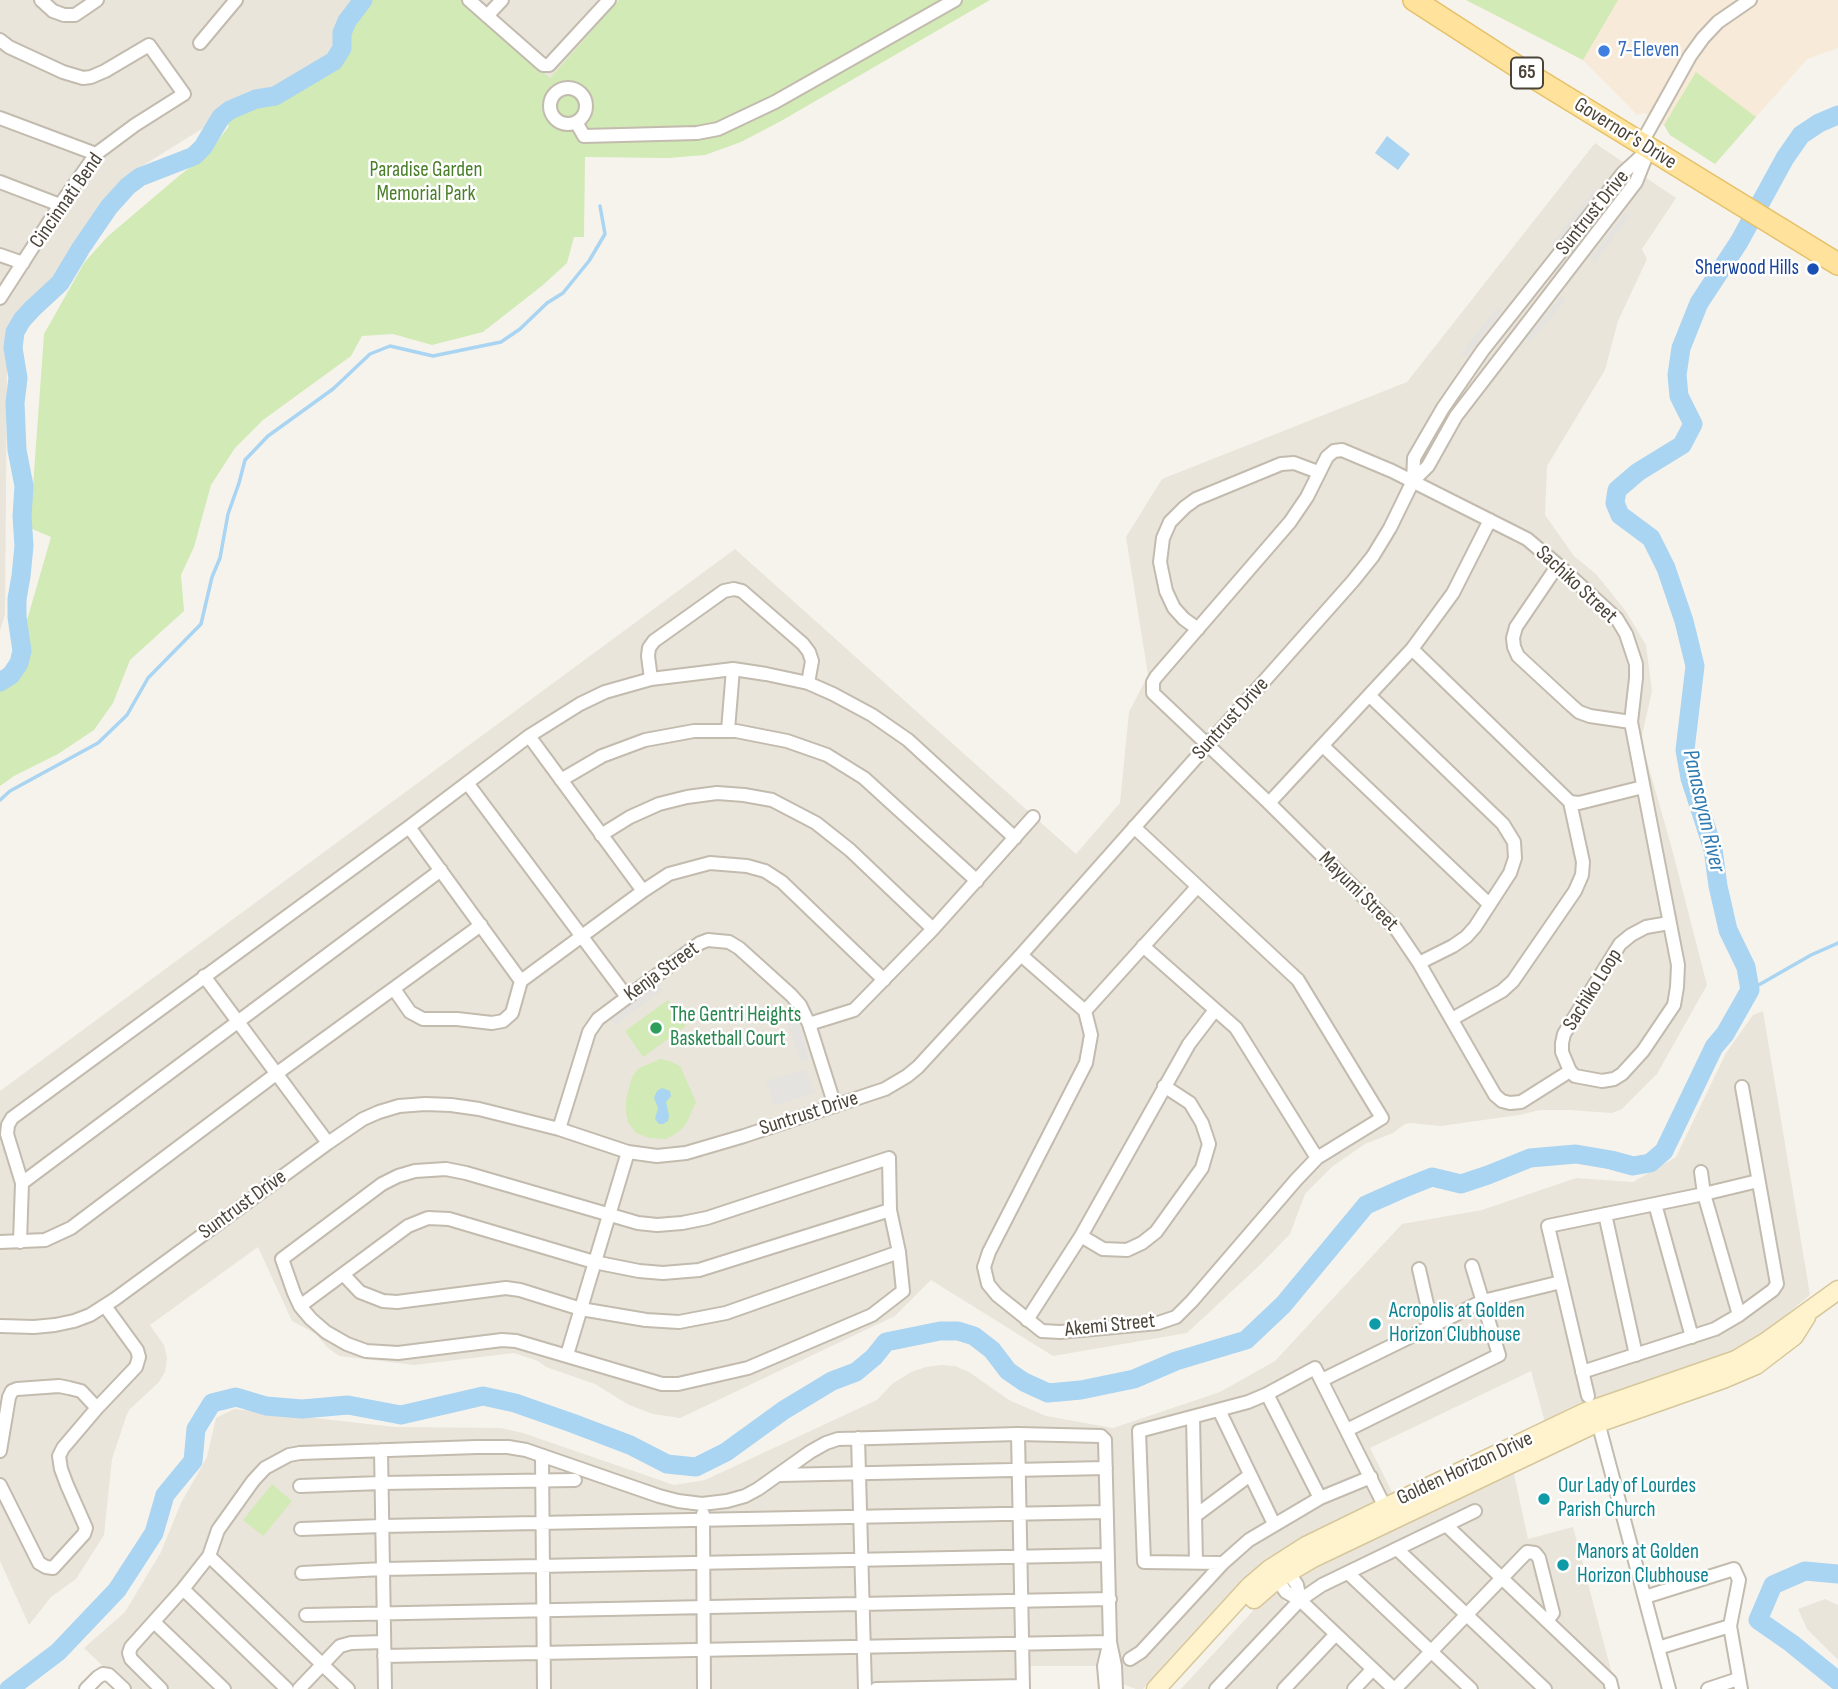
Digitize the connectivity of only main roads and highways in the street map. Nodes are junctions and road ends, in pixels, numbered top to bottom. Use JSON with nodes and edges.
{"nodes":[{"id":1,"x":1414,"y":0,"type":"edge"},
{"id":2,"x":1838,"y":264,"type":"edge"}],
"edges":[{"from":1,"to":2,"type":"main road","name":"Governor's Drive","number":"65"}]}
